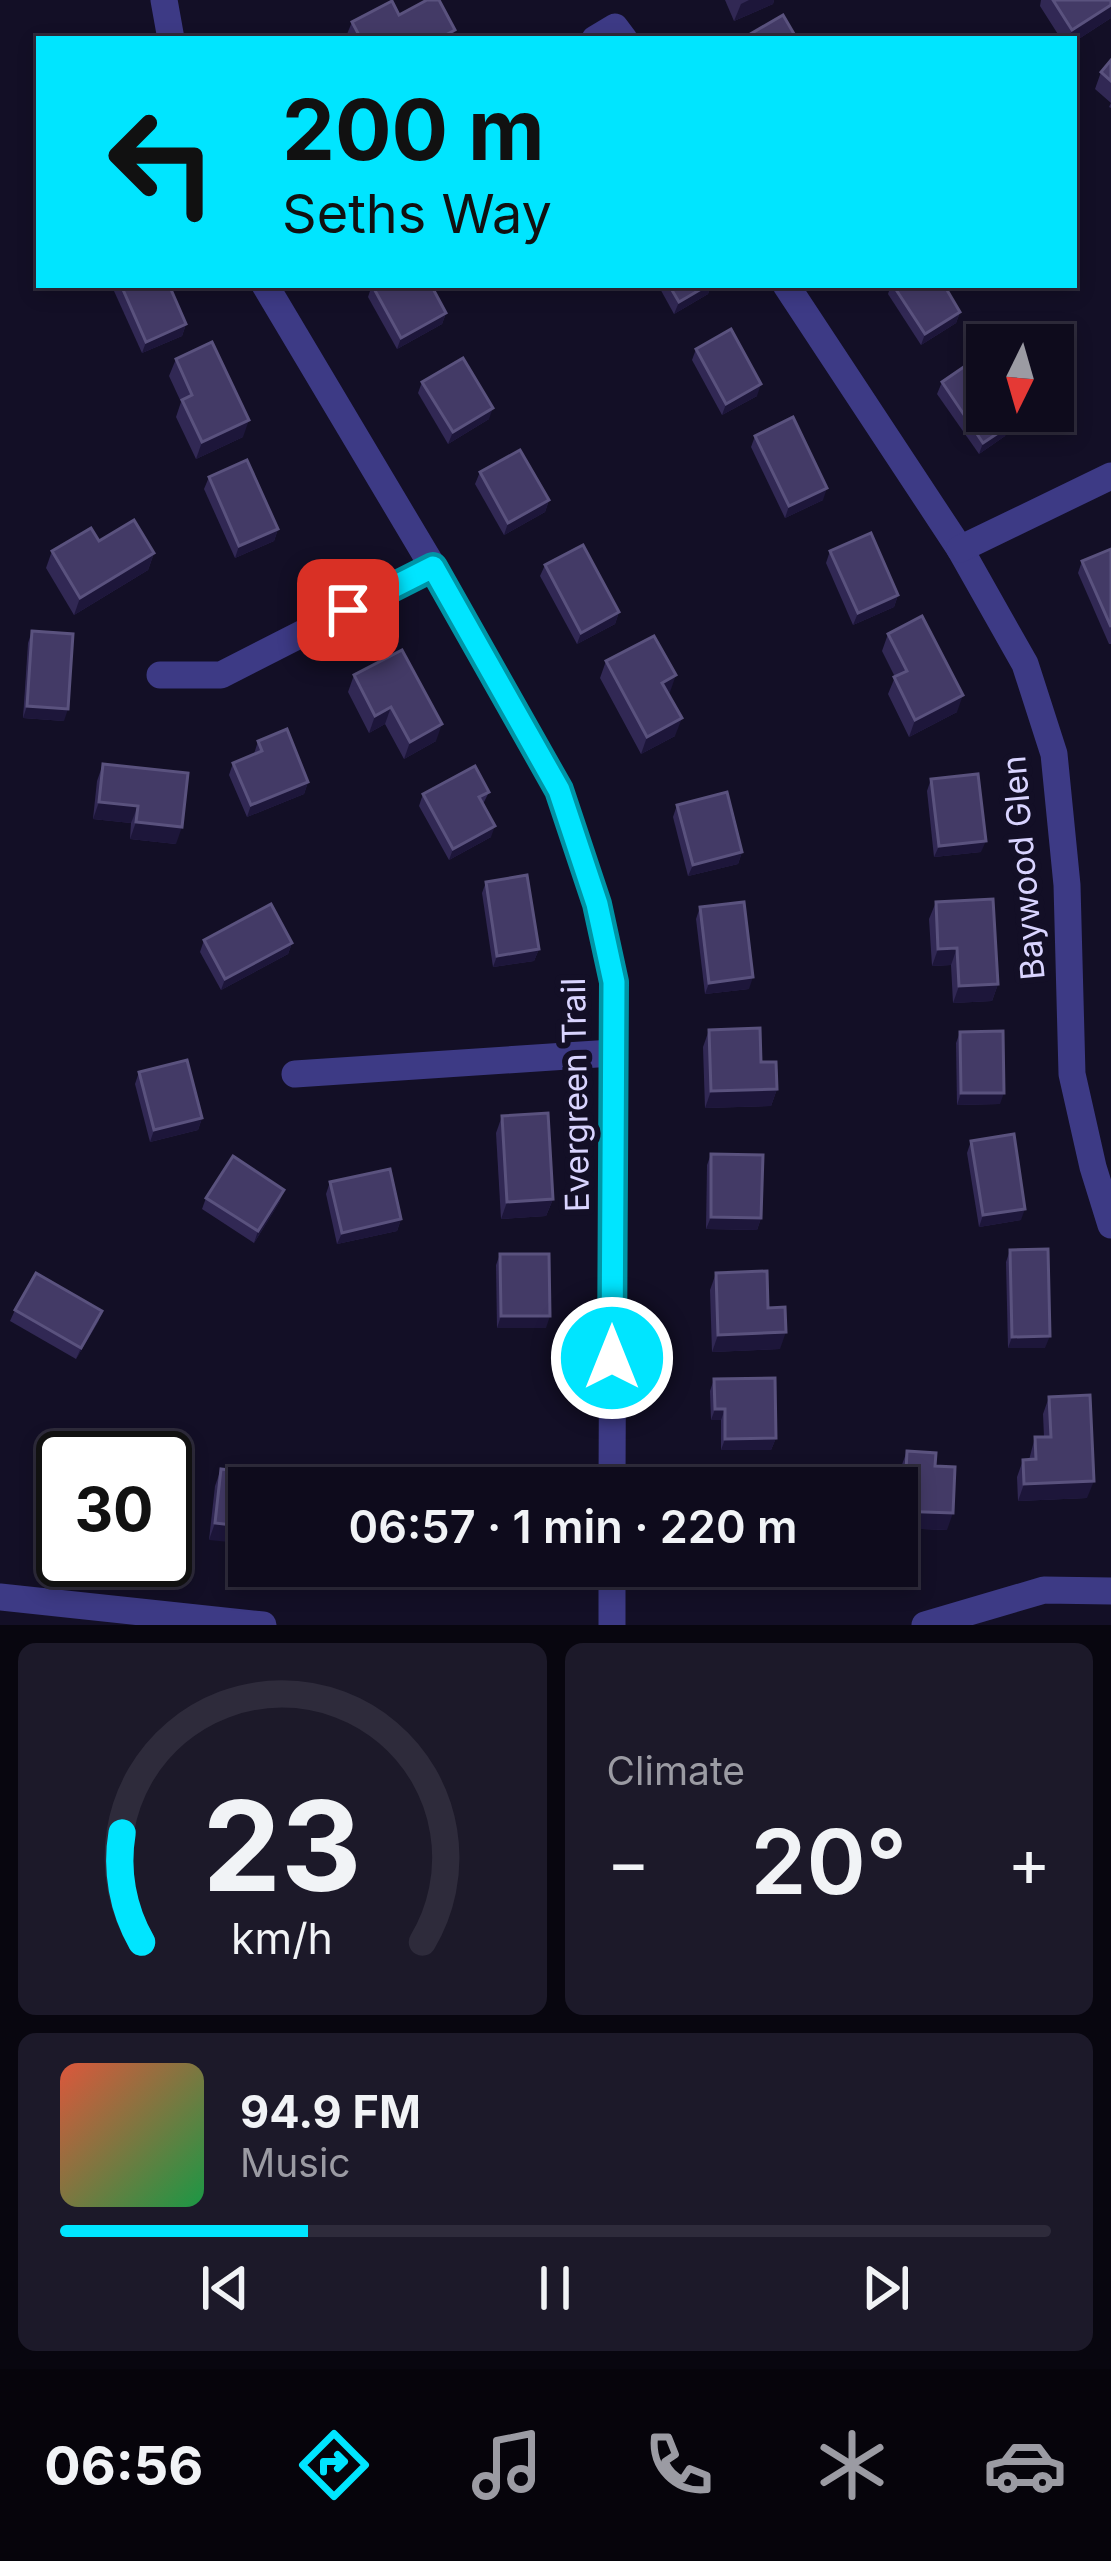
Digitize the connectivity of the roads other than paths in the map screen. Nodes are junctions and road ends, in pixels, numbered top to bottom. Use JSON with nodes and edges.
{"nodes":[{"id":1,"x":164,"y":0,"type":"edge"},
{"id":2,"x":170,"y":36,"type":"edge"},
{"id":3,"x":267,"y":288,"type":"edge"},
{"id":4,"x":788,"y":288,"type":"edge"},
{"id":5,"x":1111,"y":476,"type":"edge"},
{"id":6,"x":960,"y":549,"type":"junction"},
{"id":7,"x":433,"y":567,"type":"junction"},
{"id":8,"x":160,"y":675,"type":"dead end"},
{"id":9,"x":612,"y":1053,"type":"junction"},
{"id":10,"x":295,"y":1074,"type":"dead end"},
{"id":11,"x":1111,"y":1225,"type":"edge"},
{"id":12,"x":612,"y":1467,"type":"edge"},
{"id":13,"x":612,"y":1587,"type":"edge"},
{"id":14,"x":1111,"y":1591,"type":"edge"},
{"id":15,"x":0,"y":1597,"type":"edge"},
{"id":16,"x":262,"y":1625,"type":"edge"},
{"id":17,"x":612,"y":1625,"type":"edge"},
{"id":18,"x":925,"y":1625,"type":"edge"}],
"edges":[{"from":1,"to":2,"type":"street"},
{"from":3,"to":7,"type":"street","name":"Evergreen Trail"},
{"from":4,"to":6,"type":"street","name":"Baywood Glen"},
{"from":5,"to":6,"type":"street"},
{"from":6,"to":11,"type":"street","name":"Baywood Glen"},
{"from":7,"to":8,"type":"street"},
{"from":7,"to":9,"type":"street","name":"Evergreen Trail"},
{"from":9,"to":10,"type":"street"},
{"from":9,"to":12,"type":"street","name":"Evergreen Trail"},
{"from":13,"to":17,"type":"street"},
{"from":14,"to":18,"type":"street"},
{"from":15,"to":16,"type":"street"}]}
